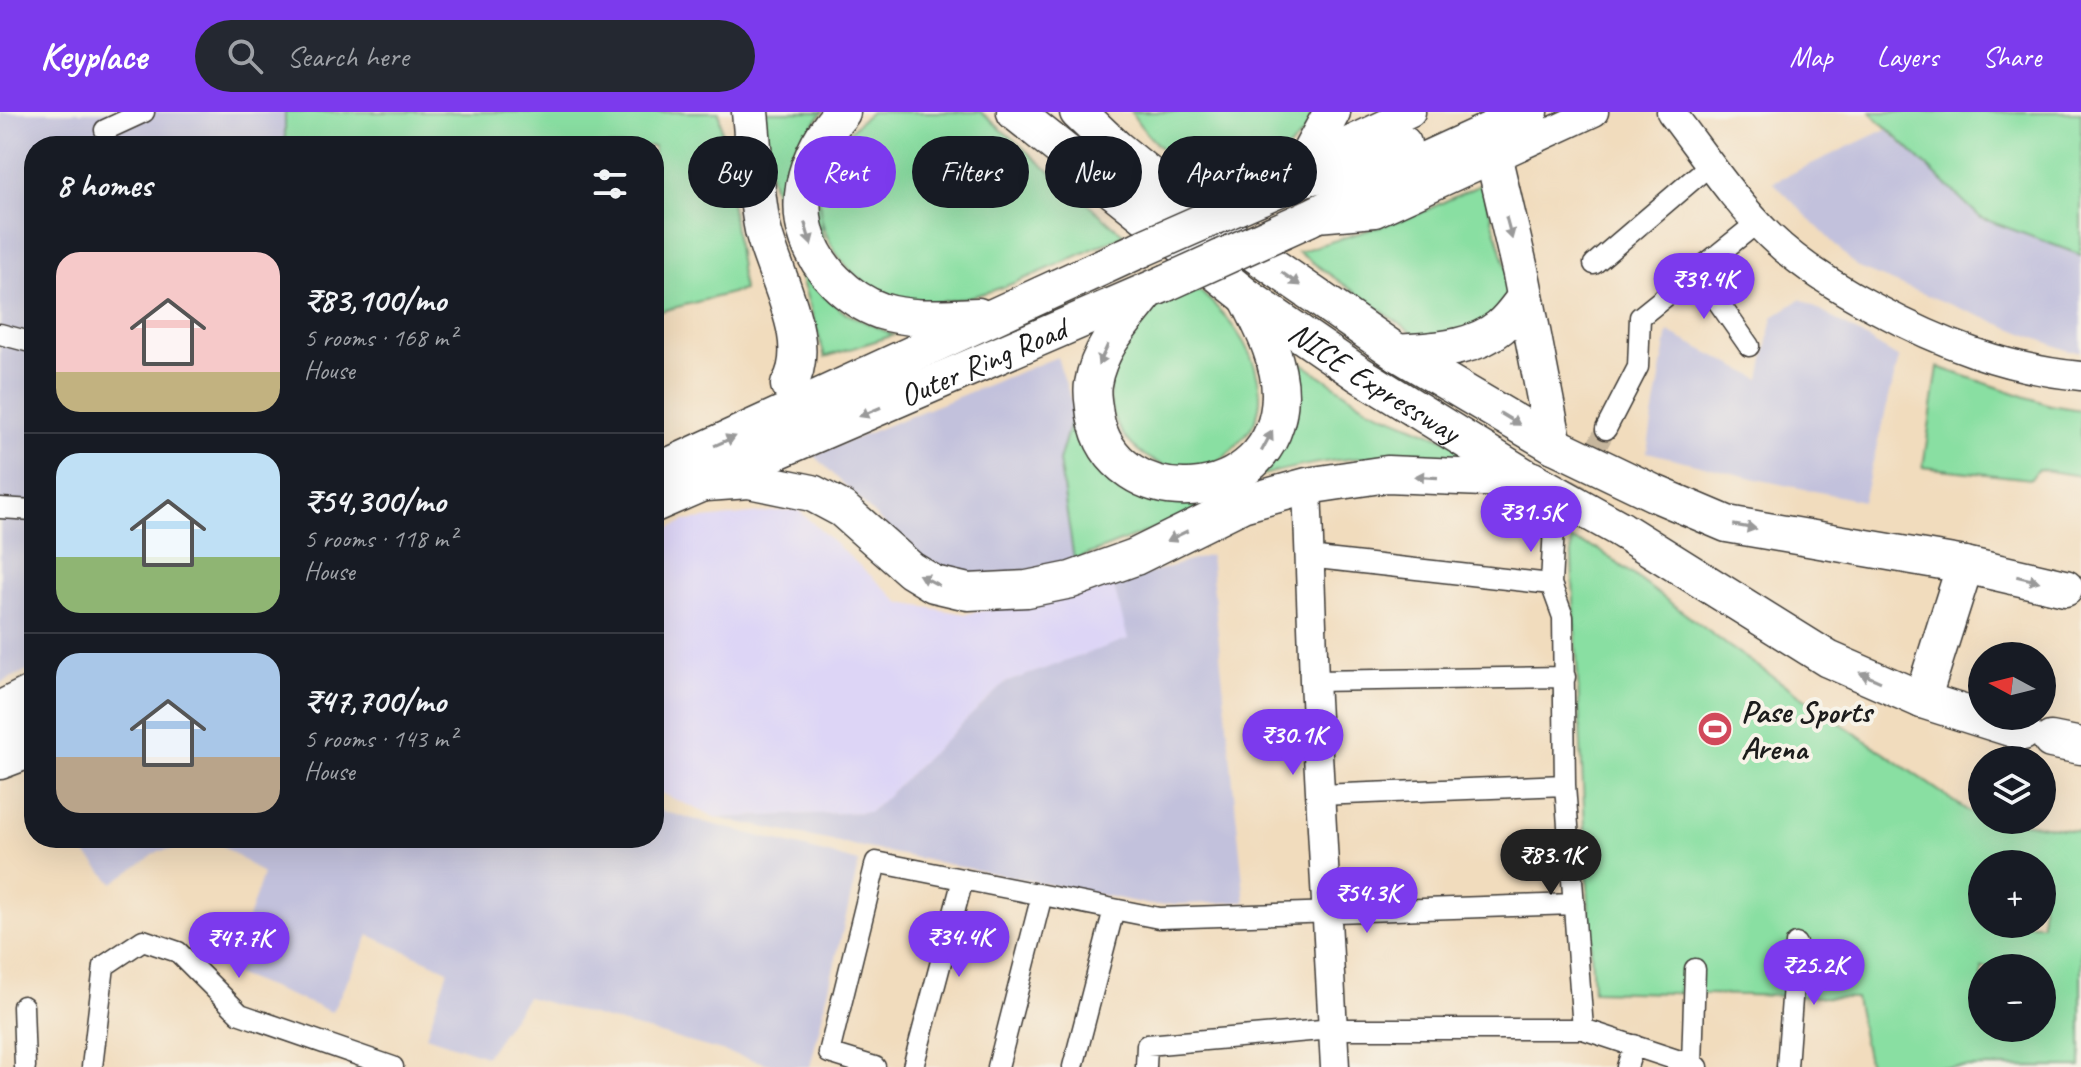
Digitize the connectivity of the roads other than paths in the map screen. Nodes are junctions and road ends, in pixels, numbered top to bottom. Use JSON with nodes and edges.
{"nodes":[{"id":1,"x":144,"y":112,"type":"edge"},
{"id":2,"x":750,"y":112,"type":"edge"},
{"id":3,"x":842,"y":112,"type":"edge"},
{"id":4,"x":1015,"y":112,"type":"edge"},
{"id":5,"x":1078,"y":112,"type":"edge"},
{"id":6,"x":1108,"y":112,"type":"edge"},
{"id":7,"x":1332,"y":112,"type":"edge"},
{"id":8,"x":1470,"y":112,"type":"edge"},
{"id":9,"x":1530,"y":112,"type":"edge"},
{"id":10,"x":1594,"y":112,"type":"edge"},
{"id":11,"x":1671,"y":112,"type":"edge"},
{"id":12,"x":105,"y":129,"type":"edge"},
{"id":13,"x":1103,"y":136,"type":"edge"},
{"id":14,"x":1113,"y":136,"type":"edge"},
{"id":15,"x":1416,"y":138,"type":"edge"},
{"id":16,"x":1317,"y":142,"type":"edge"},
{"id":17,"x":1494,"y":159,"type":"junction"},
{"id":18,"x":1711,"y":164,"type":"junction"},
{"id":19,"x":1142,"y":169,"type":"edge"},
{"id":20,"x":1317,"y":175,"type":"edge"},
{"id":21,"x":1234,"y":208,"type":"edge"},
{"id":22,"x":1309,"y":218,"type":"junction"},
{"id":23,"x":1758,"y":222,"type":"junction"},
{"id":24,"x":1594,"y":264,"type":"dead end"},
{"id":25,"x":1696,"y":270,"type":"junction"},
{"id":26,"x":1157,"y":287,"type":"junction"},
{"id":27,"x":1247,"y":297,"type":"junction"},
{"id":28,"x":1525,"y":298,"type":"junction"},
{"id":29,"x":995,"y":315,"type":"junction"},
{"id":30,"x":0,"y":334,"type":"edge"},
{"id":31,"x":24,"y":340,"type":"edge"},
{"id":32,"x":1749,"y":346,"type":"dead end"},
{"id":33,"x":1398,"y":353,"type":"junction"},
{"id":34,"x":2081,"y":376,"type":"edge"},
{"id":35,"x":789,"y":385,"type":"junction"},
{"id":36,"x":841,"y":388,"type":"junction"},
{"id":37,"x":1606,"y":429,"type":"tunnel mouth"},
{"id":38,"x":664,"y":441,"type":"edge"},
{"id":39,"x":1554,"y":445,"type":"junction"},
{"id":40,"x":664,"y":468,"type":"edge"},
{"id":41,"x":1532,"y":480,"type":"junction"},
{"id":42,"x":706,"y":483,"type":"junction"},
{"id":43,"x":1307,"y":486,"type":"junction"},
{"id":44,"x":1237,"y":490,"type":"junction"},
{"id":45,"x":664,"y":500,"type":"edge"},
{"id":46,"x":0,"y":508,"type":"edge"},
{"id":47,"x":24,"y":509,"type":"edge"},
{"id":48,"x":1554,"y":526,"type":"tunnel mouth"},
{"id":49,"x":1308,"y":557,"type":"junction"},
{"id":50,"x":1965,"y":565,"type":"junction"},
{"id":51,"x":1551,"y":584,"type":"junction"},
{"id":52,"x":2065,"y":588,"type":"dead end"},
{"id":53,"x":1565,"y":677,"type":"junction"},
{"id":54,"x":1314,"y":681,"type":"junction"},
{"id":55,"x":24,"y":693,"type":"edge"},
{"id":56,"x":1922,"y":700,"type":"junction"},
{"id":57,"x":0,"y":705,"type":"edge"},
{"id":58,"x":24,"y":723,"type":"edge"},
{"id":59,"x":0,"y":733,"type":"edge"},
{"id":60,"x":2051,"y":739,"type":"edge"},
{"id":61,"x":24,"y":752,"type":"edge"},
{"id":62,"x":0,"y":761,"type":"edge"},
{"id":63,"x":1565,"y":785,"type":"junction"},
{"id":64,"x":1320,"y":795,"type":"junction"},
{"id":65,"x":963,"y":879,"type":"junction"},
{"id":66,"x":1042,"y":895,"type":"junction"},
{"id":67,"x":1574,"y":904,"type":"junction"},
{"id":68,"x":1325,"y":914,"type":"junction"},
{"id":69,"x":1112,"y":917,"type":"dead end"},
{"id":70,"x":1796,"y":944,"type":"dead end"},
{"id":71,"x":1695,"y":969,"type":"dead end"},
{"id":72,"x":23,"y":1006,"type":"dead end"},
{"id":73,"x":1333,"y":1029,"type":"junction"},
{"id":74,"x":1583,"y":1029,"type":"junction"},
{"id":75,"x":1634,"y":1045,"type":"junction"},
{"id":76,"x":1695,"y":1066,"type":"edge"},
{"id":77,"x":25,"y":1067,"type":"edge"},
{"id":78,"x":92,"y":1067,"type":"edge"},
{"id":79,"x":393,"y":1067,"type":"edge"},
{"id":80,"x":875,"y":1067,"type":"edge"},
{"id":81,"x":913,"y":1067,"type":"edge"},
{"id":82,"x":998,"y":1067,"type":"edge"},
{"id":83,"x":1073,"y":1067,"type":"edge"},
{"id":84,"x":1146,"y":1067,"type":"edge"},
{"id":85,"x":1335,"y":1067,"type":"edge"},
{"id":86,"x":1627,"y":1067,"type":"edge"},
{"id":87,"x":1787,"y":1067,"type":"edge"}],
"edges":[{"from":1,"to":12,"type":"street"},
{"from":2,"to":35,"type":"highway"},
{"from":3,"to":29,"type":"highway","one_way":true},
{"from":4,"to":27,"type":"highway","name":"NICE Expressway"},
{"from":5,"to":13,"type":"highway","name":"NICE Expressway"},
{"from":6,"to":14,"type":"highway"},
{"from":7,"to":16,"type":"highway"},
{"from":8,"to":15,"type":"highway"},
{"from":9,"to":15,"type":"highway"},
{"from":10,"to":17,"type":"street"},
{"from":11,"to":18,"type":"street"},
{"from":15,"to":20,"type":"highway","name":"Outer Ring Road"},
{"from":15,"to":22,"type":"highway","name":"Outer Ring Road"},
{"from":17,"to":22,"type":"street"},
{"from":17,"to":28,"type":"highway","one_way":true},
{"from":18,"to":23,"type":"street"},
{"from":18,"to":24,"type":"street"},
{"from":19,"to":33,"type":"highway","name":"NICE Expressway","one_way":true},
{"from":21,"to":29,"type":"highway","name":"Outer Ring Road","bridge":true},
{"from":22,"to":26,"type":"highway","name":"Outer Ring Road","bridge":true},
{"from":23,"to":25,"type":"street"},
{"from":23,"to":34,"type":"street"},
{"from":25,"to":32,"type":"street"},
{"from":25,"to":37,"type":"street"},
{"from":26,"to":42,"type":"highway","name":"Outer Ring Road","one_way":true},
{"from":26,"to":44,"type":"highway","one_way":true},
{"from":27,"to":41,"type":"highway","name":"NICE Expressway"},
{"from":44,"to":27,"type":"highway","one_way":true},
{"from":28,"to":33,"type":"highway"},
{"from":28,"to":39,"type":"highway"},
{"from":29,"to":36,"type":"highway","name":"Outer Ring Road"},
{"from":30,"to":31,"type":"street"},
{"from":33,"to":39,"type":"highway","name":"NICE Expressway","one_way":true},
{"from":35,"to":36,"type":"highway"},
{"from":35,"to":38,"type":"highway"},
{"from":40,"to":36,"type":"highway","name":"Outer Ring Road","one_way":true},
{"from":39,"to":50,"type":"highway","name":"NICE Expressway","one_way":true},
{"from":41,"to":43,"type":"highway","one_way":true},
{"from":56,"to":41,"type":"highway","name":"NICE Expressway","one_way":true,"bridge":true},
{"from":44,"to":42,"type":"highway","one_way":true},
{"from":42,"to":45,"type":"highway","name":"Outer Ring Road"},
{"from":43,"to":44,"type":"highway"},
{"from":43,"to":49,"type":"street"},
{"from":46,"to":47,"type":"street"},
{"from":48,"to":51,"type":"street"},
{"from":49,"to":51,"type":"street"},
{"from":49,"to":54,"type":"street"},
{"from":50,"to":52,"type":"highway","name":"NICE Expressway","one_way":true},
{"from":50,"to":56,"type":"highway"},
{"from":51,"to":53,"type":"street"},
{"from":53,"to":54,"type":"street"},
{"from":53,"to":63,"type":"street"},
{"from":54,"to":64,"type":"street"},
{"from":55,"to":57,"type":"street"},
{"from":56,"to":60,"type":"highway","name":"NICE Expressway"},
{"from":58,"to":59,"type":"highway"},
{"from":61,"to":62,"type":"highway"},
{"from":63,"to":64,"type":"street"},
{"from":63,"to":67,"type":"street"},
{"from":64,"to":68,"type":"street"},
{"from":65,"to":66,"type":"street"},
{"from":65,"to":80,"type":"street"},
{"from":65,"to":81,"type":"street"},
{"from":66,"to":68,"type":"street"},
{"from":66,"to":82,"type":"street"},
{"from":67,"to":68,"type":"street"},
{"from":67,"to":74,"type":"street"},
{"from":68,"to":73,"type":"street"},
{"from":69,"to":83,"type":"street"},
{"from":70,"to":87,"type":"street"},
{"from":71,"to":76,"type":"street"},
{"from":72,"to":77,"type":"street"},
{"from":73,"to":74,"type":"street"},
{"from":73,"to":84,"type":"street"},
{"from":73,"to":85,"type":"street"},
{"from":74,"to":75,"type":"street"},
{"from":75,"to":76,"type":"street"},
{"from":75,"to":86,"type":"street"},
{"from":78,"to":79,"type":"street"}]}
